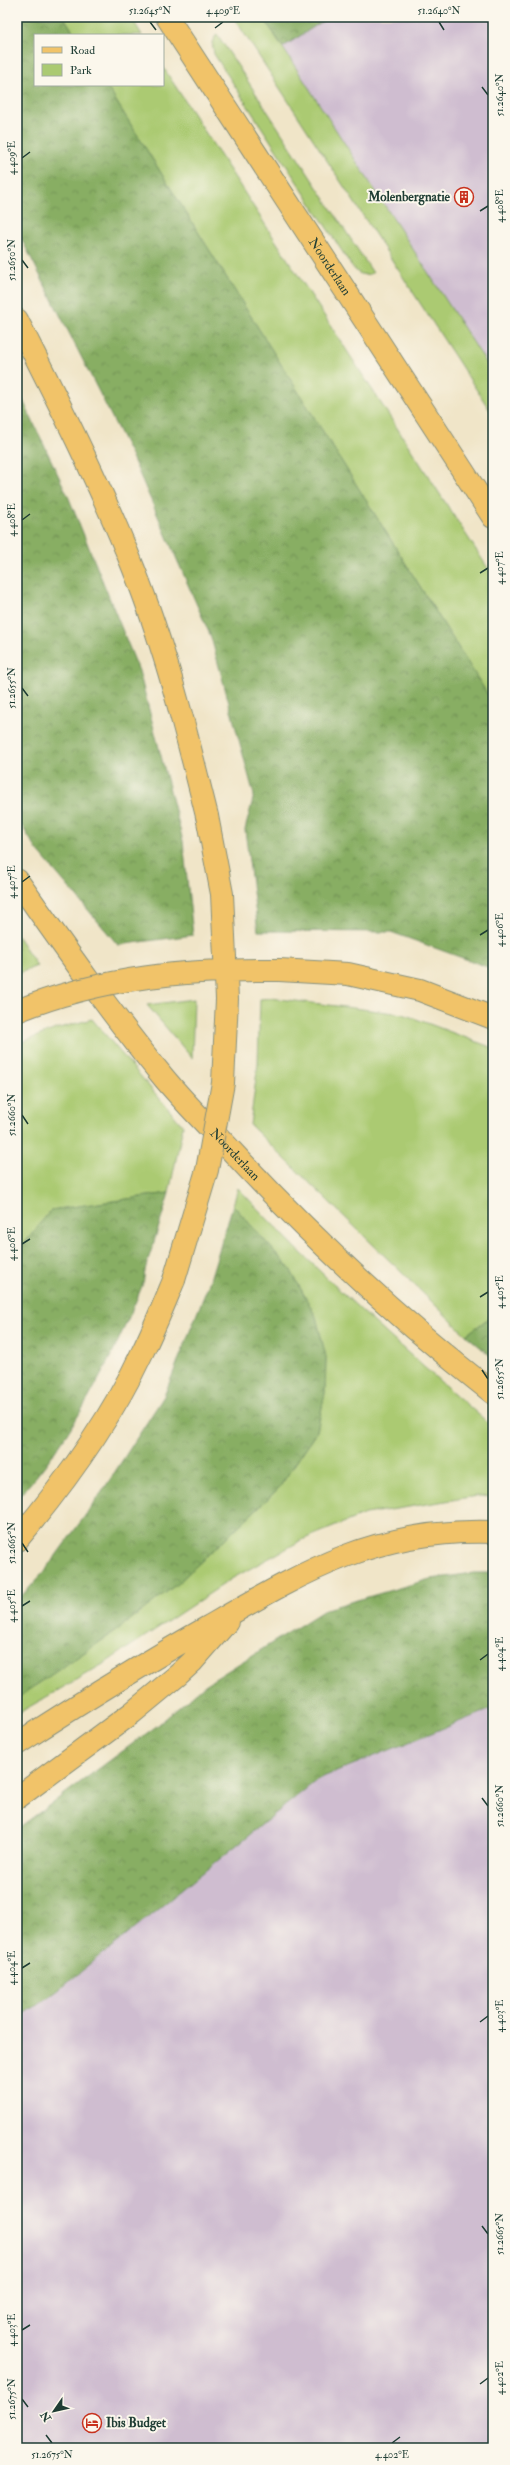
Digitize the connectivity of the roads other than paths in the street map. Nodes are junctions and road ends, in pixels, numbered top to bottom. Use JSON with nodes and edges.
{"nodes":[{"id":1,"x":167,"y":17,"type":"edge"},
{"id":2,"x":17,"y":320,"type":"edge"},
{"id":3,"x":493,"y":517,"type":"edge"},
{"id":4,"x":17,"y":880,"type":"edge"},
{"id":5,"x":17,"y":1011,"type":"edge"},
{"id":6,"x":493,"y":1018,"type":"edge"},
{"id":7,"x":493,"y":1393,"type":"edge"},
{"id":8,"x":493,"y":1532,"type":"edge"},
{"id":9,"x":17,"y":1540,"type":"edge"},
{"id":10,"x":237,"y":1610,"type":"junction"},
{"id":11,"x":17,"y":1744,"type":"edge"},
{"id":12,"x":17,"y":1798,"type":"edge"}],
"edges":[{"from":1,"to":3,"type":"main road","name":"Noorderlaan"},
{"from":2,"to":9,"type":"main road","bridge":true},
{"from":4,"to":7,"type":"main road","name":"Noorderlaan"},
{"from":5,"to":6,"type":"main road","bridge":true},
{"from":8,"to":10,"type":"main road"},
{"from":10,"to":11,"type":"main road"},
{"from":10,"to":12,"type":"main road"}]}
